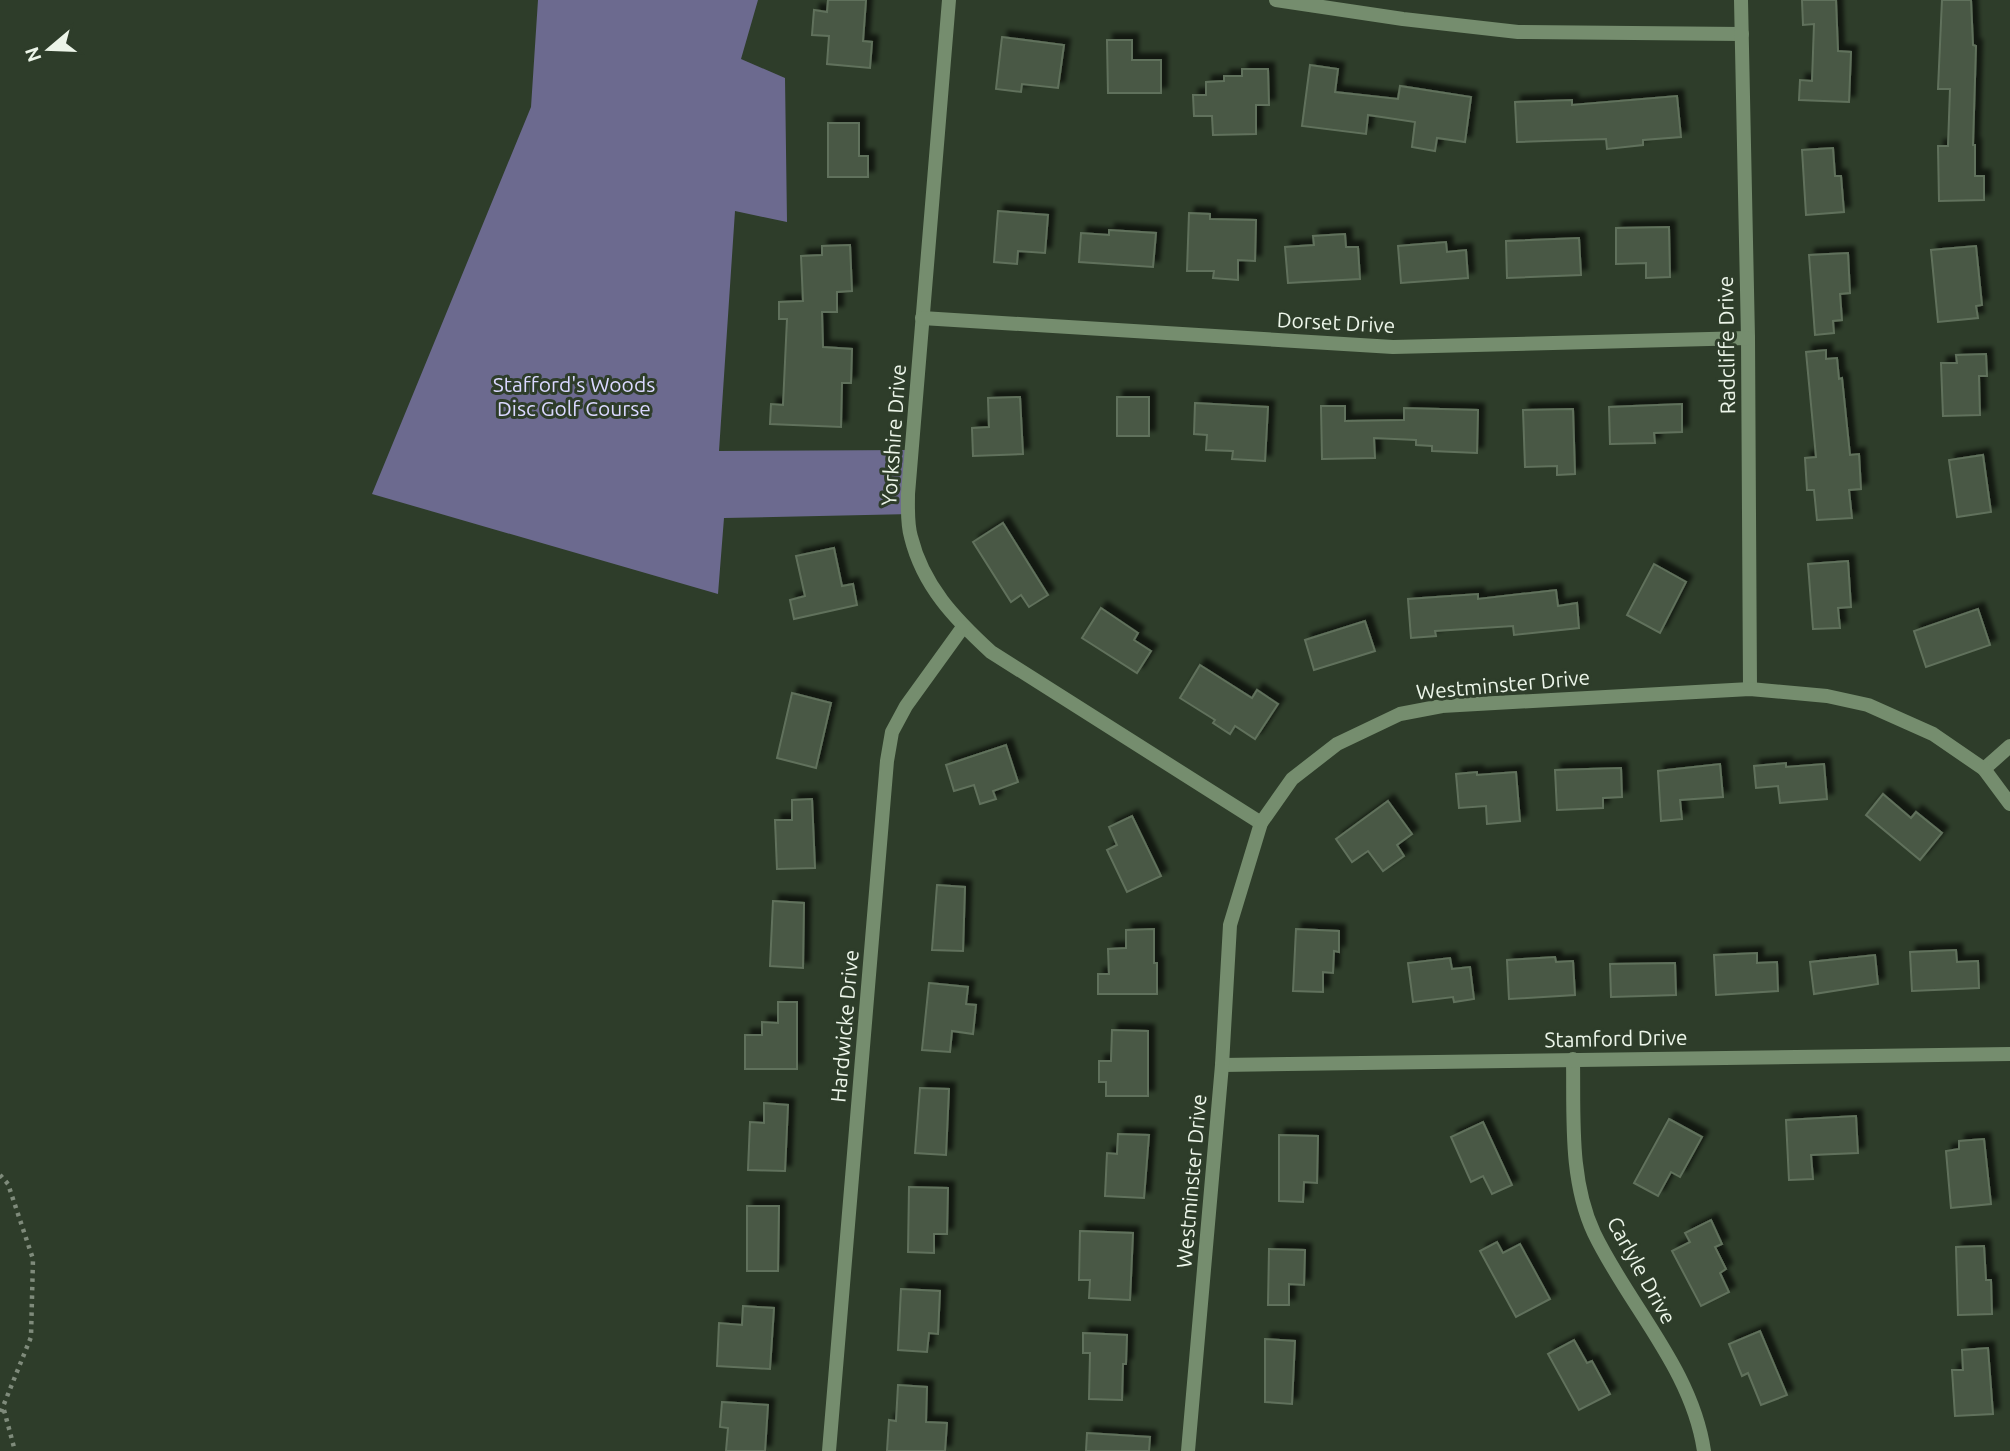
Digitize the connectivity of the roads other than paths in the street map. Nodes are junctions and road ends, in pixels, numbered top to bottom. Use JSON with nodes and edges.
{"nodes":[{"id":1,"x":949,"y":0,"type":"edge"},
{"id":2,"x":1276,"y":0,"type":"edge"},
{"id":3,"x":1741,"y":0,"type":"edge"},
{"id":4,"x":1742,"y":34,"type":"junction"},
{"id":5,"x":922,"y":318,"type":"junction"},
{"id":6,"x":1748,"y":338,"type":"junction"},
{"id":7,"x":963,"y":627,"type":"junction"},
{"id":8,"x":1750,"y":689,"type":"junction"},
{"id":9,"x":2010,"y":746,"type":"edge"},
{"id":10,"x":1984,"y":769,"type":"junction"},
{"id":11,"x":2010,"y":804,"type":"edge"},
{"id":12,"x":1261,"y":823,"type":"junction"},
{"id":13,"x":2010,"y":1054,"type":"edge"},
{"id":14,"x":1573,"y":1059,"type":"junction"},
{"id":15,"x":1222,"y":1065,"type":"junction"},
{"id":16,"x":829,"y":1451,"type":"edge"},
{"id":17,"x":1188,"y":1451,"type":"edge"},
{"id":18,"x":1704,"y":1451,"type":"edge"}],
"edges":[{"from":1,"to":5,"type":"street","name":"Yorkshire Drive"},
{"from":2,"to":4,"type":"street"},
{"from":3,"to":4,"type":"street","name":"Radcliffe Drive"},
{"from":4,"to":6,"type":"street","name":"Radcliffe Drive"},
{"from":5,"to":6,"type":"street","name":"Dorset Drive"},
{"from":5,"to":7,"type":"street","name":"Yorkshire Drive"},
{"from":6,"to":8,"type":"street","name":"Radcliffe Drive"},
{"from":7,"to":12,"type":"street","name":"Yorkshire Drive"},
{"from":7,"to":16,"type":"street","name":"Hardwicke Drive"},
{"from":8,"to":10,"type":"street","name":"Westminster Drive"},
{"from":8,"to":12,"type":"street","name":"Westminster Drive"},
{"from":9,"to":10,"type":"street"},
{"from":10,"to":11,"type":"street","name":"Westminster Drive"},
{"from":12,"to":15,"type":"street","name":"Westminster Drive"},
{"from":13,"to":14,"type":"street","name":"Stamford Drive"},
{"from":14,"to":15,"type":"street","name":"Stamford Drive"},
{"from":14,"to":18,"type":"street","name":"Carlyle Drive"},
{"from":15,"to":17,"type":"street","name":"Westminster Drive"}]}
